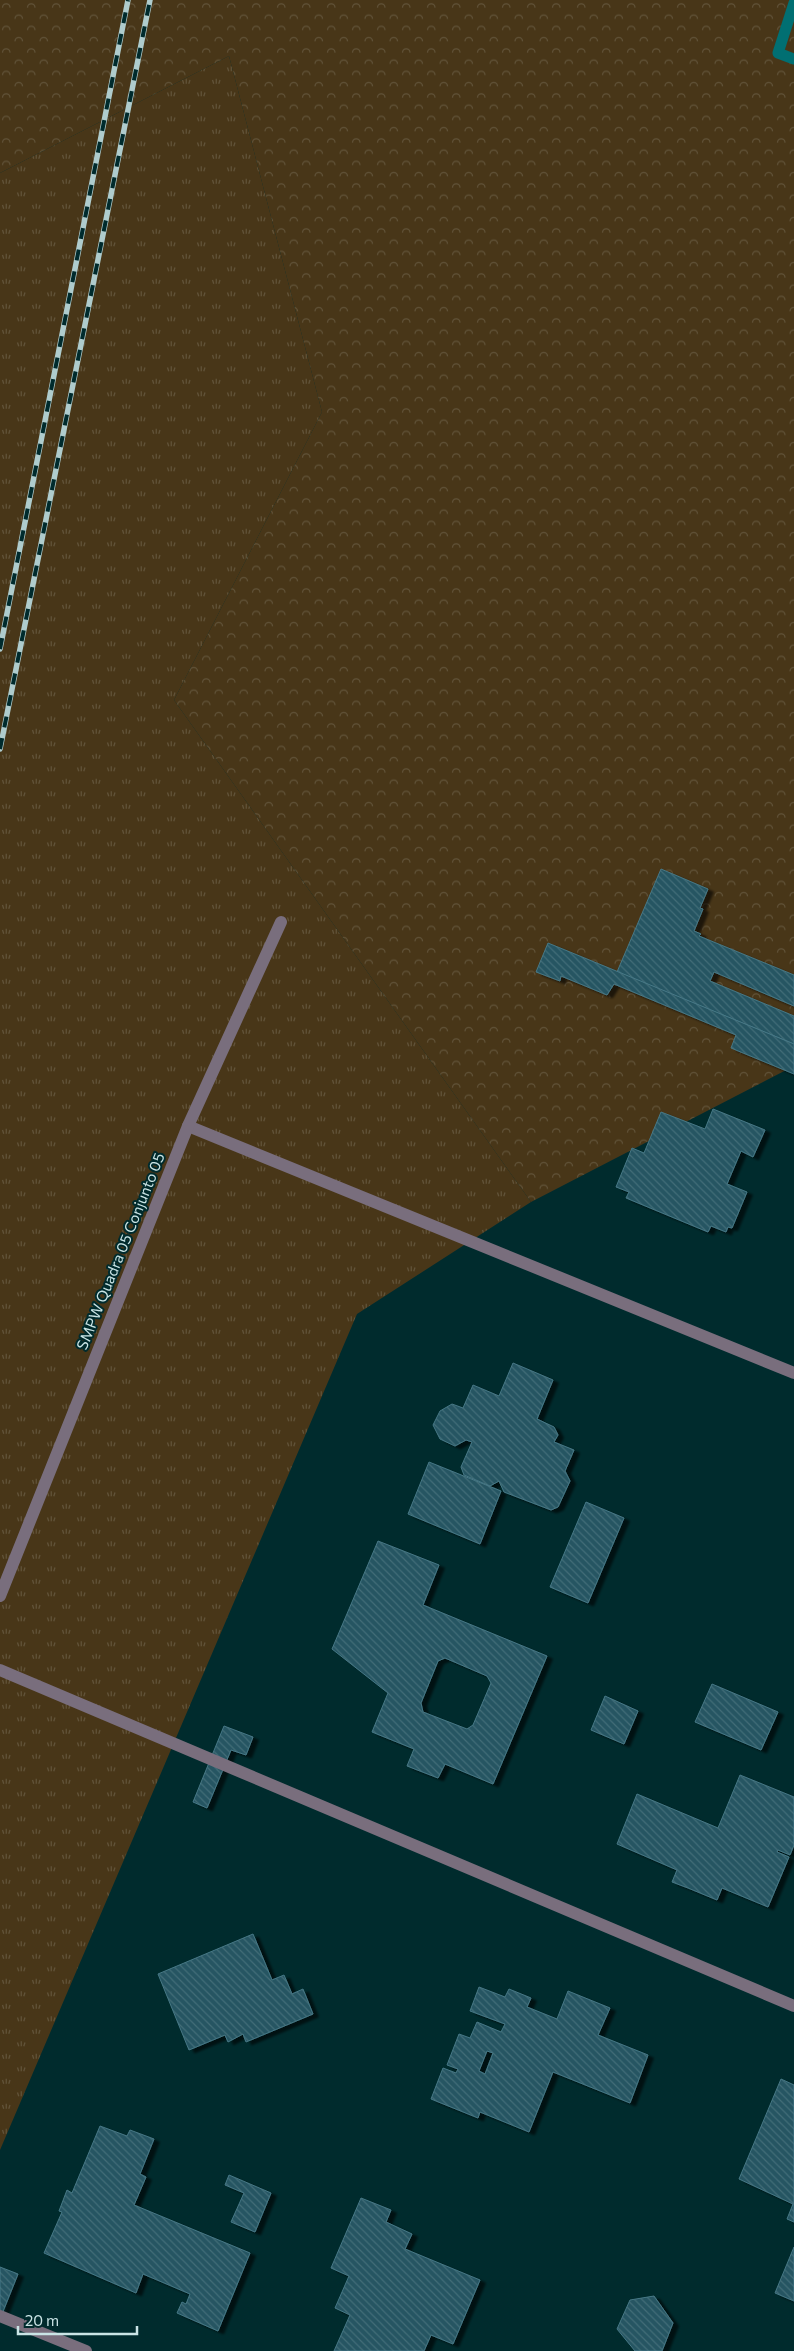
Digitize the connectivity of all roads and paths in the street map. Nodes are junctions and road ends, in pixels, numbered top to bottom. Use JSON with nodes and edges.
{"nodes":[{"id":1,"x":281,"y":922,"type":"dead end"},
{"id":2,"x":188,"y":1126,"type":"junction"},
{"id":3,"x":794,"y":1373,"type":"edge"},
{"id":4,"x":0,"y":1596,"type":"edge"},
{"id":5,"x":0,"y":1670,"type":"edge"},
{"id":6,"x":794,"y":2006,"type":"edge"},
{"id":7,"x":0,"y":2316,"type":"edge"},
{"id":8,"x":86,"y":2351,"type":"edge"}],
"edges":[{"from":1,"to":2,"type":"street","name":"SMPW Quadra 05 Conjunto 05"},
{"from":2,"to":3,"type":"street"},
{"from":2,"to":4,"type":"street","name":"SMPW Quadra 05 Conjunto 05"},
{"from":5,"to":6,"type":"street"},
{"from":7,"to":8,"type":"street"}]}
